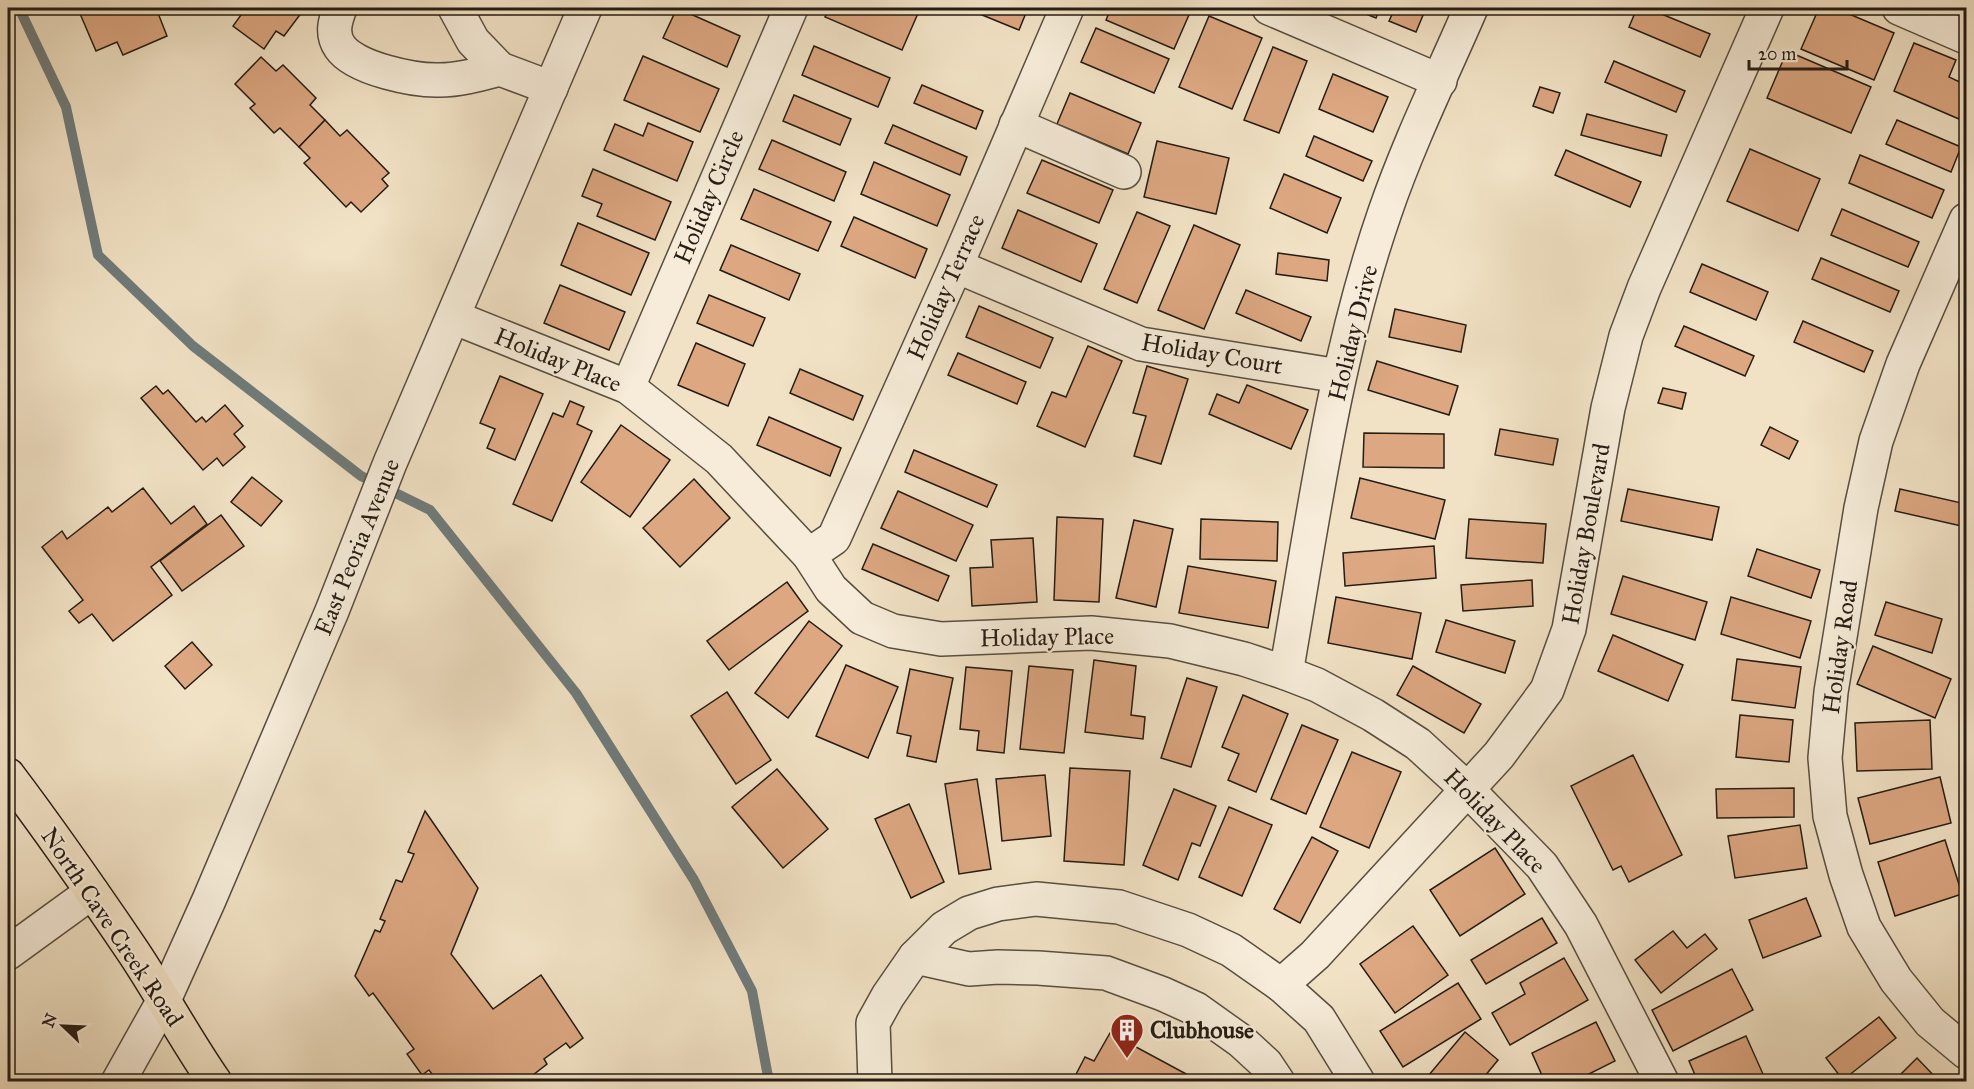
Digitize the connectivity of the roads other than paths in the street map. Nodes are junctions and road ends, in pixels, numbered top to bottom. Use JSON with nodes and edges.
{"nodes":[{"id":1,"x":340,"y":8,"type":"edge"},
{"id":2,"x":455,"y":8,"type":"edge"},
{"id":3,"x":585,"y":8,"type":"edge"},
{"id":4,"x":790,"y":8,"type":"edge"},
{"id":5,"x":1067,"y":8,"type":"edge"},
{"id":6,"x":1269,"y":8,"type":"edge"},
{"id":7,"x":1471,"y":8,"type":"edge"},
{"id":8,"x":1767,"y":8,"type":"edge"},
{"id":9,"x":1899,"y":8,"type":"edge"},
{"id":10,"x":1966,"y":37,"type":"edge"},
{"id":11,"x":500,"y":69,"type":"junction"},
{"id":12,"x":1440,"y":81,"type":"junction"},
{"id":13,"x":550,"y":88,"type":"junction"},
{"id":14,"x":1016,"y":125,"type":"junction"},
{"id":15,"x":1124,"y":172,"type":"dead end"},
{"id":16,"x":1966,"y":220,"type":"edge"},
{"id":17,"x":956,"y":266,"type":"junction"},
{"id":18,"x":453,"y":317,"type":"junction"},
{"id":19,"x":1339,"y":376,"type":"junction"},
{"id":20,"x":628,"y":387,"type":"junction"},
{"id":21,"x":809,"y":555,"type":"junction"},
{"id":22,"x":1286,"y":673,"type":"junction"},
{"id":23,"x":8,"y":775,"type":"edge"},
{"id":24,"x":1467,"y":789,"type":"junction"},
{"id":25,"x":92,"y":892,"type":"junction"},
{"id":26,"x":8,"y":953,"type":"edge"},
{"id":27,"x":915,"y":957,"type":"junction"},
{"id":28,"x":1281,"y":985,"type":"junction"},
{"id":29,"x":164,"y":1000,"type":"junction"},
{"id":30,"x":1966,"y":1052,"type":"edge"},
{"id":31,"x":118,"y":1082,"type":"edge"},
{"id":32,"x":215,"y":1082,"type":"edge"},
{"id":33,"x":875,"y":1082,"type":"edge"},
{"id":34,"x":1278,"y":1082,"type":"edge"},
{"id":35,"x":1358,"y":1082,"type":"edge"},
{"id":36,"x":1662,"y":1082,"type":"edge"}],
"edges":[{"from":1,"to":11,"type":"street"},
{"from":2,"to":11,"type":"street"},
{"from":3,"to":13,"type":"street","name":"East Peoria Avenue"},
{"from":4,"to":20,"type":"street","name":"Holiday Circle"},
{"from":5,"to":14,"type":"street","name":"Holiday Terrace"},
{"from":6,"to":12,"type":"street"},
{"from":7,"to":12,"type":"street","name":"Holiday Drive"},
{"from":8,"to":24,"type":"street","name":"Holiday Boulevard"},
{"from":9,"to":10,"type":"street"},
{"from":11,"to":13,"type":"street"},
{"from":12,"to":19,"type":"street","name":"Holiday Drive"},
{"from":13,"to":18,"type":"street","name":"East Peoria Avenue"},
{"from":14,"to":15,"type":"street"},
{"from":14,"to":17,"type":"street","name":"Holiday Terrace"},
{"from":16,"to":30,"type":"street","name":"Holiday Road"},
{"from":17,"to":19,"type":"street","name":"Holiday Court"},
{"from":17,"to":21,"type":"street","name":"Holiday Terrace"},
{"from":18,"to":20,"type":"street","name":"Holiday Place"},
{"from":18,"to":29,"type":"street","name":"East Peoria Avenue"},
{"from":19,"to":22,"type":"street","name":"Holiday Drive"},
{"from":20,"to":21,"type":"street","name":"Holiday Place"},
{"from":21,"to":22,"type":"street","name":"Holiday Place"},
{"from":22,"to":24,"type":"street","name":"Holiday Place"},
{"from":23,"to":25,"type":"main road","name":"North Cave Creek Road"},
{"from":24,"to":28,"type":"street","name":"Holiday Boulevard"},
{"from":24,"to":36,"type":"street","name":"Holiday Place"},
{"from":25,"to":26,"type":"street"},
{"from":25,"to":29,"type":"main road","name":"North Cave Creek Road"},
{"from":27,"to":28,"type":"street"},
{"from":27,"to":33,"type":"street"},
{"from":27,"to":34,"type":"street"},
{"from":28,"to":35,"type":"street"},
{"from":29,"to":31,"type":"street","name":"East Peoria Avenue"},
{"from":29,"to":32,"type":"main road","name":"North Cave Creek Road"}]}
